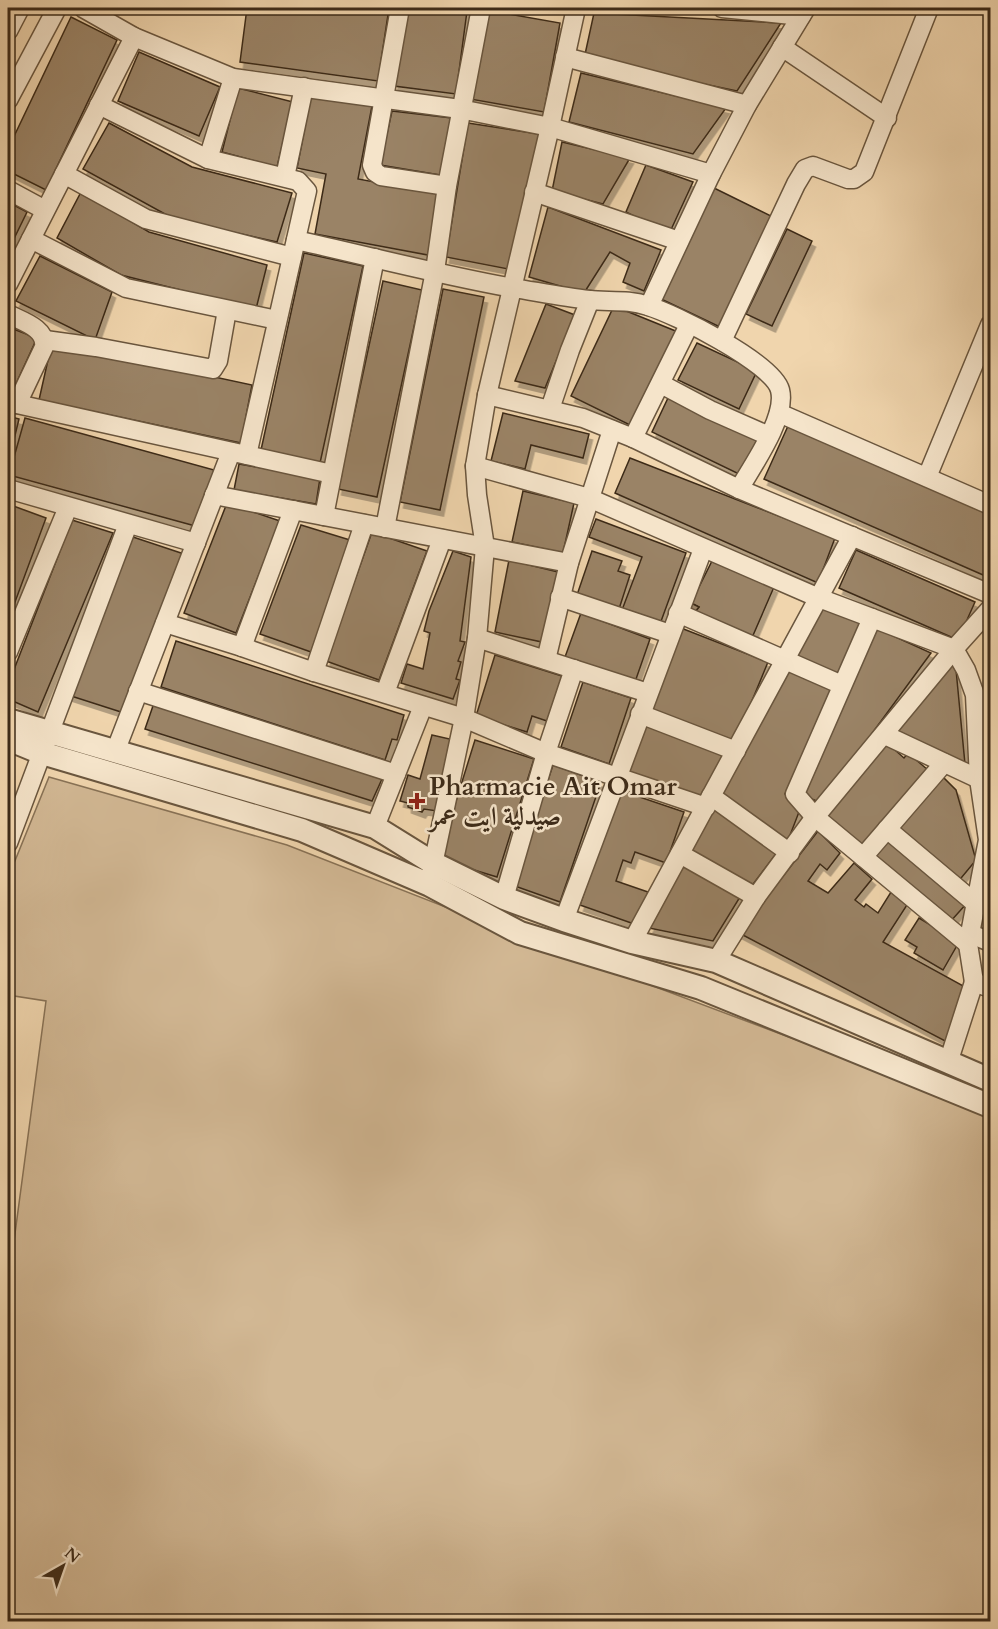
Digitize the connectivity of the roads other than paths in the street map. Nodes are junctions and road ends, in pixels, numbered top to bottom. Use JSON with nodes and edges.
{"nodes":[{"id":1,"x":20,"y":8,"type":"edge"},
{"id":2,"x":57,"y":8,"type":"edge"},
{"id":3,"x":83,"y":8,"type":"edge"},
{"id":4,"x":400,"y":8,"type":"edge"},
{"id":5,"x":481,"y":8,"type":"edge"},
{"id":6,"x":576,"y":8,"type":"edge"},
{"id":7,"x":722,"y":8,"type":"edge"},
{"id":8,"x":929,"y":8,"type":"edge"},
{"id":9,"x":803,"y":12,"type":"edge"},
{"id":10,"x":8,"y":31,"type":"edge"},
{"id":11,"x":134,"y":37,"type":"junction"},
{"id":12,"x":782,"y":47,"type":"junction"},
{"id":13,"x":565,"y":57,"type":"junction"},
{"id":14,"x":233,"y":78,"type":"junction"},
{"id":15,"x":304,"y":87,"type":"junction"},
{"id":16,"x":384,"y":98,"type":"junction"},
{"id":17,"x":8,"y":100,"type":"edge"},
{"id":18,"x":99,"y":105,"type":"junction"},
{"id":19,"x":747,"y":105,"type":"junction"},
{"id":20,"x":460,"y":109,"type":"junction"},
{"id":21,"x":887,"y":118,"type":"junction"},
{"id":22,"x":550,"y":127,"type":"junction"},
{"id":23,"x":208,"y":159,"type":"junction"},
{"id":24,"x":64,"y":174,"type":"junction"},
{"id":25,"x":711,"y":174,"type":"junction"},
{"id":26,"x":285,"y":177,"type":"junction"},
{"id":27,"x":447,"y":186,"type":"junction"},
{"id":28,"x":8,"y":190,"type":"edge"},
{"id":29,"x":534,"y":192,"type":"junction"},
{"id":30,"x":45,"y":210,"type":"junction"},
{"id":31,"x":31,"y":240,"type":"junction"},
{"id":32,"x":679,"y":242,"type":"junction"},
{"id":33,"x":294,"y":249,"type":"junction"},
{"id":34,"x":375,"y":258,"type":"junction"},
{"id":35,"x":435,"y":271,"type":"junction"},
{"id":36,"x":8,"y":284,"type":"edge"},
{"id":37,"x":511,"y":288,"type":"junction"},
{"id":38,"x":590,"y":300,"type":"junction"},
{"id":39,"x":649,"y":306,"type":"junction"},
{"id":40,"x":227,"y":310,"type":"junction"},
{"id":41,"x":8,"y":314,"type":"edge"},
{"id":42,"x":278,"y":320,"type":"junction"},
{"id":43,"x":689,"y":325,"type":"junction"},
{"id":44,"x":990,"y":326,"type":"edge"},
{"id":45,"x":45,"y":340,"type":"junction"},
{"id":46,"x":722,"y":341,"type":"junction"},
{"id":47,"x":661,"y":384,"type":"junction"},
{"id":48,"x":487,"y":395,"type":"junction"},
{"id":49,"x":12,"y":403,"type":"edge"},
{"id":50,"x":550,"y":409,"type":"junction"},
{"id":51,"x":779,"y":413,"type":"junction"},
{"id":52,"x":612,"y":430,"type":"junction"},
{"id":53,"x":769,"y":436,"type":"junction"},
{"id":54,"x":633,"y":438,"type":"junction"},
{"id":55,"x":239,"y":453,"type":"junction"},
{"id":56,"x":475,"y":466,"type":"junction"},
{"id":57,"x":332,"y":474,"type":"junction"},
{"id":58,"x":927,"y":477,"type":"junction"},
{"id":59,"x":8,"y":489,"type":"edge"},
{"id":60,"x":739,"y":489,"type":"junction"},
{"id":61,"x":214,"y":495,"type":"junction"},
{"id":62,"x":589,"y":498,"type":"junction"},
{"id":63,"x":990,"y":505,"type":"edge"},
{"id":64,"x":68,"y":507,"type":"junction"},
{"id":65,"x":293,"y":510,"type":"junction"},
{"id":66,"x":324,"y":516,"type":"junction"},
{"id":67,"x":128,"y":524,"type":"junction"},
{"id":68,"x":364,"y":524,"type":"junction"},
{"id":69,"x":385,"y":528,"type":"junction"},
{"id":70,"x":852,"y":536,"type":"junction"},
{"id":71,"x":442,"y":539,"type":"junction"},
{"id":72,"x":196,"y":543,"type":"junction"},
{"id":73,"x":485,"y":548,"type":"junction"},
{"id":74,"x":703,"y":549,"type":"junction"},
{"id":75,"x":569,"y":563,"type":"junction"},
{"id":76,"x":990,"y":594,"type":"edge"},
{"id":77,"x":560,"y":597,"type":"junction"},
{"id":78,"x":819,"y":598,"type":"junction"},
{"id":79,"x":990,"y":609,"type":"edge"},
{"id":80,"x":678,"y":613,"type":"junction"},
{"id":81,"x":872,"y":618,"type":"junction"},
{"id":82,"x":165,"y":623,"type":"junction"},
{"id":83,"x":670,"y":634,"type":"junction"},
{"id":84,"x":477,"y":638,"type":"junction"},
{"id":85,"x":242,"y":647,"type":"junction"},
{"id":86,"x":954,"y":650,"type":"junction"},
{"id":87,"x":8,"y":652,"type":"edge"},
{"id":88,"x":786,"y":659,"type":"junction"},
{"id":89,"x":546,"y":660,"type":"junction"},
{"id":90,"x":574,"y":669,"type":"junction"},
{"id":91,"x":314,"y":672,"type":"junction"},
{"id":92,"x":842,"y":685,"type":"junction"},
{"id":93,"x":138,"y":691,"type":"junction"},
{"id":94,"x":385,"y":693,"type":"junction"},
{"id":95,"x":648,"y":693,"type":"junction"},
{"id":96,"x":423,"y":706,"type":"junction"},
{"id":97,"x":640,"y":714,"type":"junction"},
{"id":98,"x":464,"y":718,"type":"junction"},
{"id":99,"x":8,"y":720,"type":"edge"},
{"id":100,"x":885,"y":735,"type":"junction"},
{"id":101,"x":8,"y":739,"type":"edge"},
{"id":102,"x":46,"y":742,"type":"junction"},
{"id":103,"x":736,"y":751,"type":"junction"},
{"id":104,"x":115,"y":752,"type":"junction"},
{"id":105,"x":546,"y":753,"type":"junction"},
{"id":106,"x":945,"y":763,"type":"junction"},
{"id":107,"x":396,"y":774,"type":"junction"},
{"id":108,"x":985,"y":774,"type":"edge"},
{"id":109,"x":617,"y":778,"type":"junction"},
{"id":110,"x":708,"y":802,"type":"junction"},
{"id":111,"x":815,"y":817,"type":"junction"},
{"id":112,"x":375,"y":827,"type":"junction"},
{"id":113,"x":887,"y":829,"type":"junction"},
{"id":114,"x":989,"y":831,"type":"edge"},
{"id":115,"x":8,"y":843,"type":"edge"},
{"id":116,"x":790,"y":853,"type":"junction"},
{"id":117,"x":680,"y":854,"type":"junction"},
{"id":118,"x":863,"y":857,"type":"junction"},
{"id":119,"x":433,"y":863,"type":"junction"},
{"id":120,"x":430,"y":885,"type":"junction"},
{"id":121,"x":756,"y":897,"type":"junction"},
{"id":122,"x":504,"y":898,"type":"junction"},
{"id":123,"x":975,"y":903,"type":"junction"},
{"id":124,"x":564,"y":921,"type":"junction"},
{"id":125,"x":970,"y":939,"type":"junction"},
{"id":126,"x":632,"y":942,"type":"junction"},
{"id":127,"x":990,"y":942,"type":"edge"},
{"id":128,"x":716,"y":961,"type":"junction"},
{"id":129,"x":982,"y":986,"type":"edge"},
{"id":130,"x":948,"y":1063,"type":"junction"},
{"id":131,"x":990,"y":1080,"type":"edge"},
{"id":132,"x":990,"y":1106,"type":"edge"}],
"edges":[{"from":1,"to":10,"type":"street"},
{"from":2,"to":17,"type":"street"},
{"from":3,"to":11,"type":"street"},
{"from":4,"to":16,"type":"street"},
{"from":5,"to":20,"type":"street"},
{"from":6,"to":13,"type":"street"},
{"from":7,"to":9,"type":"street"},
{"from":8,"to":21,"type":"street"},
{"from":9,"to":12,"type":"street"},
{"from":11,"to":14,"type":"street"},
{"from":11,"to":18,"type":"street"},
{"from":12,"to":19,"type":"street"},
{"from":12,"to":21,"type":"street"},
{"from":13,"to":19,"type":"street"},
{"from":13,"to":22,"type":"street"},
{"from":14,"to":15,"type":"street"},
{"from":14,"to":23,"type":"street"},
{"from":15,"to":16,"type":"street"},
{"from":15,"to":26,"type":"street"},
{"from":16,"to":20,"type":"street"},
{"from":16,"to":27,"type":"street"},
{"from":18,"to":23,"type":"street"},
{"from":18,"to":24,"type":"street"},
{"from":19,"to":25,"type":"street"},
{"from":20,"to":22,"type":"street"},
{"from":20,"to":27,"type":"street"},
{"from":21,"to":46,"type":"street"},
{"from":22,"to":25,"type":"street"},
{"from":22,"to":29,"type":"street"},
{"from":23,"to":26,"type":"street"},
{"from":24,"to":30,"type":"street"},
{"from":24,"to":33,"type":"street"},
{"from":25,"to":32,"type":"street"},
{"from":26,"to":33,"type":"street"},
{"from":27,"to":35,"type":"street"},
{"from":28,"to":30,"type":"street"},
{"from":29,"to":32,"type":"street"},
{"from":29,"to":37,"type":"street"},
{"from":30,"to":31,"type":"street"},
{"from":31,"to":36,"type":"street"},
{"from":31,"to":40,"type":"street"},
{"from":32,"to":39,"type":"street"},
{"from":33,"to":34,"type":"street"},
{"from":33,"to":42,"type":"street"},
{"from":34,"to":35,"type":"street"},
{"from":34,"to":57,"type":"street"},
{"from":35,"to":37,"type":"street"},
{"from":35,"to":69,"type":"street"},
{"from":37,"to":38,"type":"street"},
{"from":37,"to":48,"type":"street"},
{"from":38,"to":39,"type":"street"},
{"from":38,"to":50,"type":"street"},
{"from":39,"to":43,"type":"street"},
{"from":40,"to":42,"type":"street"},
{"from":40,"to":45,"type":"street"},
{"from":41,"to":45,"type":"street"},
{"from":42,"to":55,"type":"street"},
{"from":43,"to":46,"type":"street"},
{"from":43,"to":47,"type":"street"},
{"from":44,"to":58,"type":"street"},
{"from":45,"to":49,"type":"street"},
{"from":46,"to":51,"type":"street"},
{"from":47,"to":53,"type":"street"},
{"from":47,"to":54,"type":"street"},
{"from":48,"to":50,"type":"street"},
{"from":48,"to":56,"type":"street"},
{"from":49,"to":55,"type":"street"},
{"from":50,"to":52,"type":"street"},
{"from":51,"to":53,"type":"street"},
{"from":51,"to":58,"type":"street"},
{"from":52,"to":54,"type":"street"},
{"from":52,"to":62,"type":"street"},
{"from":53,"to":60,"type":"street"},
{"from":54,"to":60,"type":"street"},
{"from":55,"to":57,"type":"street"},
{"from":55,"to":61,"type":"street"},
{"from":56,"to":62,"type":"street"},
{"from":56,"to":73,"type":"street"},
{"from":57,"to":66,"type":"street"},
{"from":58,"to":63,"type":"street"},
{"from":59,"to":64,"type":"street"},
{"from":60,"to":70,"type":"street"},
{"from":61,"to":65,"type":"street"},
{"from":61,"to":72,"type":"street"},
{"from":62,"to":74,"type":"street"},
{"from":62,"to":75,"type":"street"},
{"from":64,"to":67,"type":"street"},
{"from":64,"to":87,"type":"street"},
{"from":65,"to":66,"type":"street"},
{"from":65,"to":85,"type":"street"},
{"from":66,"to":68,"type":"street"},
{"from":67,"to":72,"type":"street"},
{"from":67,"to":102,"type":"street"},
{"from":68,"to":69,"type":"street"},
{"from":68,"to":91,"type":"street"},
{"from":69,"to":71,"type":"street"},
{"from":70,"to":76,"type":"street"},
{"from":70,"to":78,"type":"street"},
{"from":71,"to":73,"type":"street"},
{"from":71,"to":94,"type":"street"},
{"from":72,"to":82,"type":"street"},
{"from":73,"to":75,"type":"street"},
{"from":73,"to":84,"type":"street"},
{"from":74,"to":78,"type":"street"},
{"from":74,"to":80,"type":"street"},
{"from":75,"to":77,"type":"street"},
{"from":77,"to":83,"type":"street"},
{"from":77,"to":89,"type":"street"},
{"from":78,"to":81,"type":"street"},
{"from":78,"to":88,"type":"street"},
{"from":79,"to":86,"type":"street"},
{"from":80,"to":83,"type":"street"},
{"from":80,"to":88,"type":"street"},
{"from":81,"to":86,"type":"street"},
{"from":81,"to":92,"type":"street"},
{"from":82,"to":85,"type":"street"},
{"from":82,"to":93,"type":"street"},
{"from":83,"to":95,"type":"street"},
{"from":84,"to":89,"type":"street"},
{"from":84,"to":98,"type":"street"},
{"from":85,"to":91,"type":"street"},
{"from":86,"to":100,"type":"street"},
{"from":86,"to":108,"type":"street"},
{"from":88,"to":92,"type":"street"},
{"from":88,"to":103,"type":"street"},
{"from":89,"to":90,"type":"street"},
{"from":90,"to":95,"type":"street"},
{"from":90,"to":105,"type":"street"},
{"from":91,"to":94,"type":"street"},
{"from":92,"to":111,"type":"street"},
{"from":93,"to":104,"type":"street"},
{"from":93,"to":107,"type":"street"},
{"from":94,"to":96,"type":"street"},
{"from":95,"to":97,"type":"street"},
{"from":96,"to":98,"type":"street"},
{"from":96,"to":107,"type":"street"},
{"from":97,"to":103,"type":"street"},
{"from":97,"to":109,"type":"street"},
{"from":98,"to":105,"type":"street"},
{"from":98,"to":119,"type":"street"},
{"from":99,"to":102,"type":"street"},
{"from":100,"to":106,"type":"street"},
{"from":100,"to":111,"type":"street"},
{"from":101,"to":102,"type":"street"},
{"from":102,"to":104,"type":"street"},
{"from":102,"to":115,"type":"street"},
{"from":102,"to":120,"type":"street"},
{"from":103,"to":110,"type":"street"},
{"from":104,"to":112,"type":"street"},
{"from":105,"to":109,"type":"street"},
{"from":105,"to":122,"type":"street"},
{"from":106,"to":108,"type":"street"},
{"from":106,"to":113,"type":"street"},
{"from":107,"to":112,"type":"street"},
{"from":108,"to":114,"type":"street"},
{"from":109,"to":110,"type":"street"},
{"from":109,"to":124,"type":"street"},
{"from":110,"to":116,"type":"street"},
{"from":110,"to":117,"type":"street"},
{"from":111,"to":116,"type":"street"},
{"from":111,"to":118,"type":"street"},
{"from":112,"to":119,"type":"street"},
{"from":113,"to":118,"type":"street"},
{"from":113,"to":123,"type":"street"},
{"from":114,"to":123,"type":"street"},
{"from":116,"to":121,"type":"street"},
{"from":117,"to":121,"type":"street"},
{"from":117,"to":126,"type":"street"},
{"from":118,"to":125,"type":"street"},
{"from":119,"to":120,"type":"street"},
{"from":119,"to":122,"type":"street"},
{"from":120,"to":132,"type":"street"},
{"from":121,"to":128,"type":"street"},
{"from":122,"to":124,"type":"street"},
{"from":123,"to":125,"type":"street"},
{"from":124,"to":126,"type":"street"},
{"from":125,"to":127,"type":"street"},
{"from":125,"to":129,"type":"street"},
{"from":126,"to":128,"type":"street"},
{"from":128,"to":130,"type":"street"},
{"from":129,"to":130,"type":"street"},
{"from":130,"to":131,"type":"street"}]}
